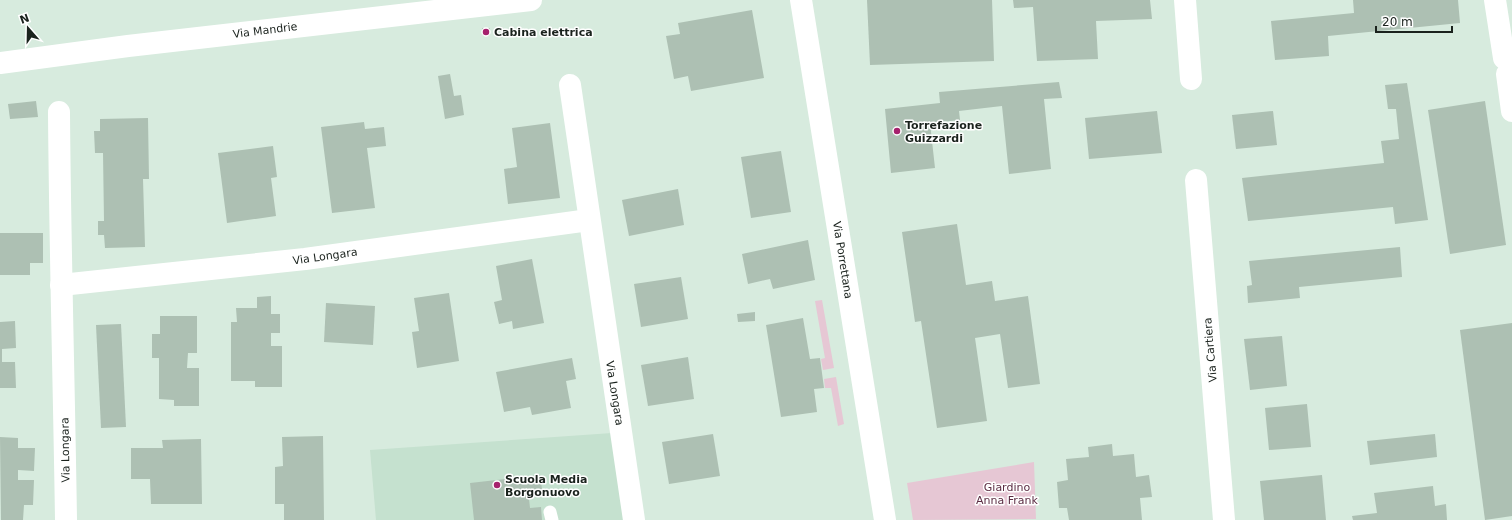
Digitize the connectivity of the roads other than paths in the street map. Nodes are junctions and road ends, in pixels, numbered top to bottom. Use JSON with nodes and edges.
{"nodes":[{"id":1,"x":531,"y":0,"type":"edge"},
{"id":2,"x":801,"y":0,"type":"edge"},
{"id":3,"x":1185,"y":0,"type":"edge"},
{"id":4,"x":1495,"y":0,"type":"edge"},
{"id":5,"x":0,"y":63,"type":"edge"},
{"id":6,"x":1191,"y":79,"type":"dead end"},
{"id":7,"x":570,"y":85,"type":"dead end"},
{"id":8,"x":1512,"y":111,"type":"edge"},
{"id":9,"x":59,"y":112,"type":"dead end"},
{"id":10,"x":1196,"y":180,"type":"dead end"},
{"id":11,"x":589,"y":220,"type":"junction"},
{"id":12,"x":61,"y":285,"type":"junction"},
{"id":13,"x":66,"y":520,"type":"edge"},
{"id":14,"x":634,"y":520,"type":"edge"},
{"id":15,"x":885,"y":520,"type":"edge"},
{"id":16,"x":1224,"y":520,"type":"edge"}],
"edges":[{"from":1,"to":5,"type":"street","name":"Via Mandrie"},
{"from":2,"to":15,"type":"street","name":"Via Porrettana"},
{"from":3,"to":6,"type":"street"},
{"from":4,"to":8,"type":"street"},
{"from":7,"to":11,"type":"street","name":"Via Longara"},
{"from":9,"to":12,"type":"street","name":"Via Longara"},
{"from":10,"to":16,"type":"street","name":"Via Cartiera"},
{"from":11,"to":12,"type":"street","name":"Via Longara"},
{"from":11,"to":14,"type":"street","name":"Via Longara"},
{"from":12,"to":13,"type":"street","name":"Via Longara"}]}
